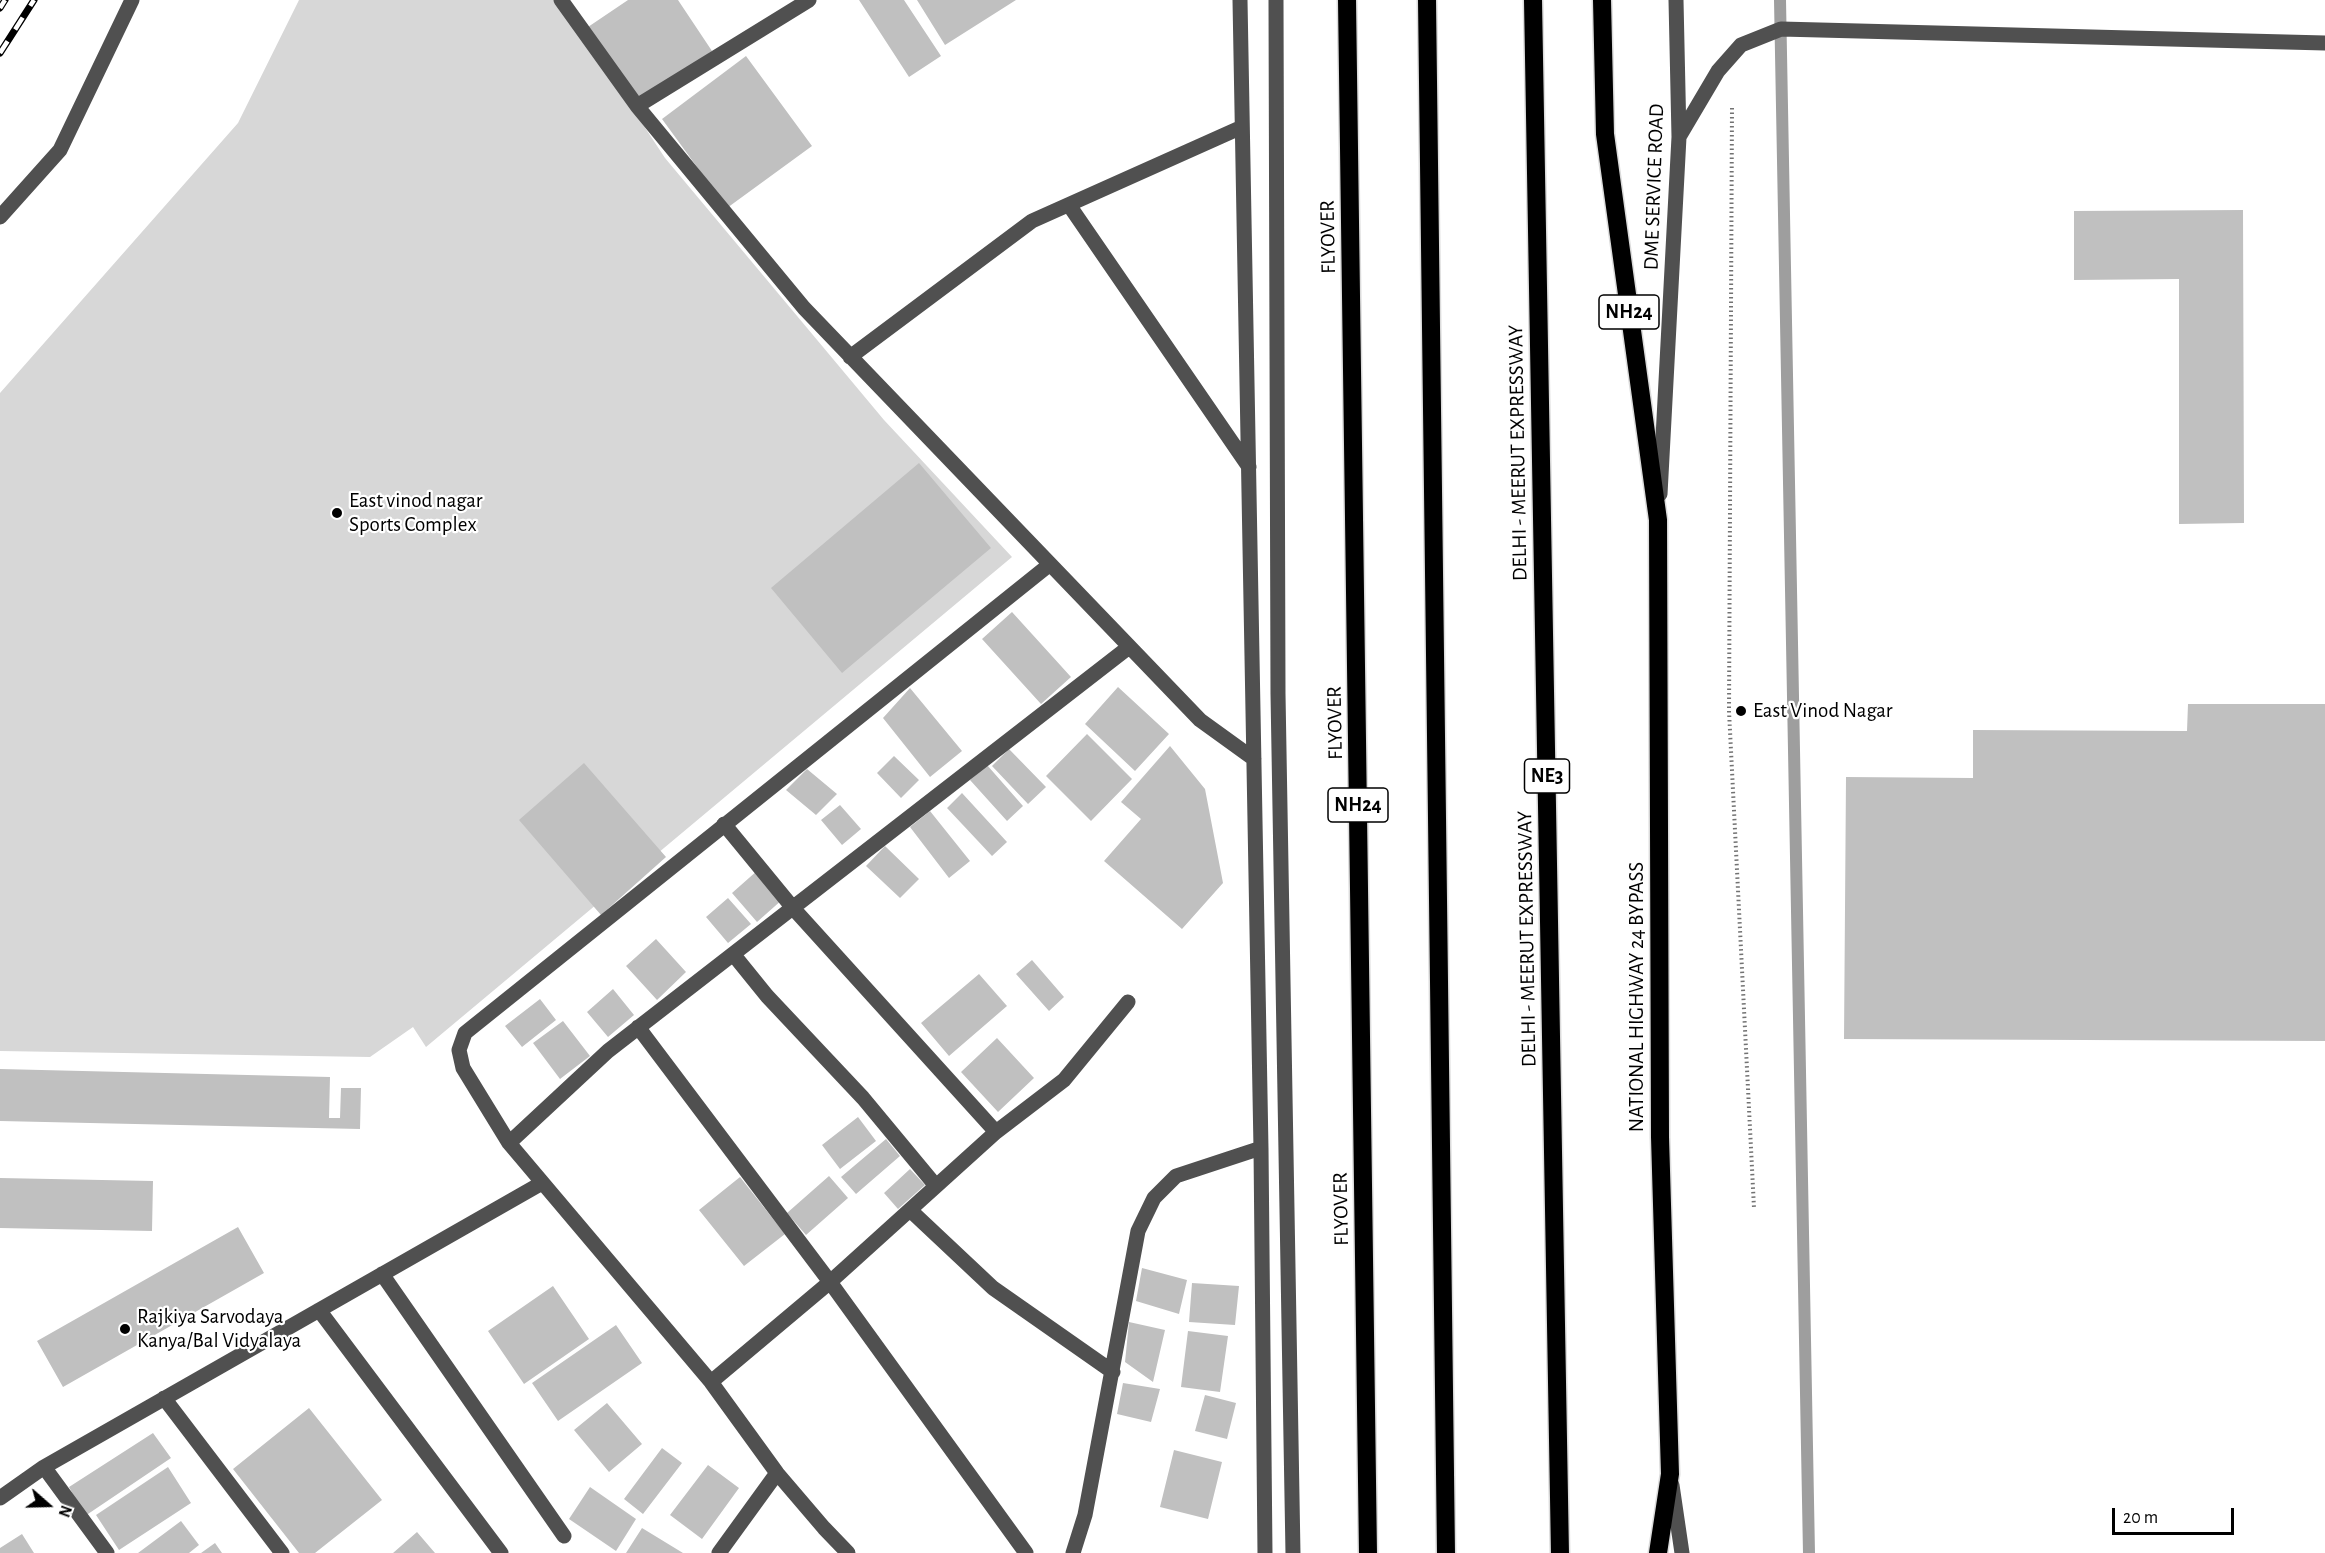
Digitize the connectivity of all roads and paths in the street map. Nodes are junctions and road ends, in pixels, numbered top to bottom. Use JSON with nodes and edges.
{"nodes":[{"id":1,"x":132,"y":0,"type":"edge"},
{"id":2,"x":561,"y":0,"type":"edge"},
{"id":3,"x":809,"y":0,"type":"edge"},
{"id":4,"x":1240,"y":0,"type":"edge"},
{"id":5,"x":1276,"y":0,"type":"edge"},
{"id":6,"x":1347,"y":0,"type":"edge"},
{"id":7,"x":1427,"y":0,"type":"edge"},
{"id":8,"x":1533,"y":0,"type":"edge"},
{"id":9,"x":1602,"y":0,"type":"edge"},
{"id":10,"x":1676,"y":0,"type":"edge"},
{"id":11,"x":2325,"y":43,"type":"edge"},
{"id":12,"x":1732,"y":105,"type":"dead end"},
{"id":13,"x":637,"y":106,"type":"junction"},
{"id":14,"x":1242,"y":128,"type":"junction"},
{"id":15,"x":1679,"y":137,"type":"junction"},
{"id":16,"x":1069,"y":205,"type":"junction"},
{"id":17,"x":0,"y":217,"type":"edge"},
{"id":18,"x":850,"y":357,"type":"junction"},
{"id":19,"x":1249,"y":467,"type":"junction"},
{"id":20,"x":1658,"y":520,"type":"junction"},
{"id":21,"x":1049,"y":565,"type":"junction"},
{"id":22,"x":1129,"y":647,"type":"junction"},
{"id":23,"x":1254,"y":759,"type":"junction"},
{"id":24,"x":724,"y":824,"type":"junction"},
{"id":25,"x":793,"y":908,"type":"junction"},
{"id":26,"x":733,"y":954,"type":"junction"},
{"id":27,"x":1128,"y":1002,"type":"dead end"},
{"id":28,"x":638,"y":1028,"type":"junction"},
{"id":29,"x":996,"y":1132,"type":"junction"},
{"id":30,"x":509,"y":1143,"type":"junction"},
{"id":31,"x":1261,"y":1148,"type":"junction"},
{"id":32,"x":542,"y":1183,"type":"junction"},
{"id":33,"x":936,"y":1186,"type":"junction"},
{"id":34,"x":1754,"y":1208,"type":"dead end"},
{"id":35,"x":910,"y":1210,"type":"junction"},
{"id":36,"x":382,"y":1274,"type":"junction"},
{"id":37,"x":830,"y":1282,"type":"junction"},
{"id":38,"x":319,"y":1310,"type":"junction"},
{"id":39,"x":1113,"y":1372,"type":"junction"},
{"id":40,"x":711,"y":1382,"type":"junction"},
{"id":41,"x":164,"y":1398,"type":"junction"},
{"id":42,"x":44,"y":1467,"type":"junction"},
{"id":43,"x":777,"y":1473,"type":"junction"},
{"id":44,"x":1670,"y":1474,"type":"junction"},
{"id":45,"x":0,"y":1498,"type":"edge"},
{"id":46,"x":564,"y":1536,"type":"dead end"},
{"id":47,"x":106,"y":1553,"type":"edge"},
{"id":48,"x":282,"y":1553,"type":"edge"},
{"id":49,"x":501,"y":1553,"type":"edge"},
{"id":50,"x":719,"y":1553,"type":"edge"},
{"id":51,"x":848,"y":1553,"type":"edge"},
{"id":52,"x":1026,"y":1553,"type":"edge"},
{"id":53,"x":1073,"y":1553,"type":"edge"},
{"id":54,"x":1265,"y":1553,"type":"edge"},
{"id":55,"x":1293,"y":1553,"type":"edge"},
{"id":56,"x":1368,"y":1553,"type":"edge"},
{"id":57,"x":1446,"y":1553,"type":"edge"},
{"id":58,"x":1560,"y":1553,"type":"edge"},
{"id":59,"x":1658,"y":1553,"type":"edge"},
{"id":60,"x":1682,"y":1553,"type":"edge"}],
"edges":[{"from":1,"to":17,"type":"street"},
{"from":2,"to":13,"type":"street"},
{"from":3,"to":13,"type":"street"},
{"from":4,"to":14,"type":"street"},
{"from":5,"to":55,"type":"street"},
{"from":6,"to":56,"type":"highway","name":"FLYOVER","number":"NH24"},
{"from":7,"to":57,"type":"highway"},
{"from":8,"to":58,"type":"highway","name":"DELHI - MEERUT EXPRESSWAY","number":"NE3"},
{"from":9,"to":20,"type":"highway","number":"NH24"},
{"from":10,"to":15,"type":"street","name":"DME SERVICE ROAD"},
{"from":11,"to":15,"type":"street"},
{"from":12,"to":34,"type":"path"},
{"from":13,"to":18,"type":"street"},
{"from":14,"to":16,"type":"street"},
{"from":14,"to":19,"type":"street"},
{"from":15,"to":20,"type":"street","name":"DME SERVICE ROAD"},
{"from":16,"to":18,"type":"street"},
{"from":16,"to":19,"type":"street"},
{"from":18,"to":21,"type":"street"},
{"from":19,"to":23,"type":"street"},
{"from":20,"to":44,"type":"highway","name":"NATIONAL HIGHWAY 24 BYPASS","number":"NH24"},
{"from":21,"to":22,"type":"street"},
{"from":21,"to":24,"type":"street"},
{"from":22,"to":23,"type":"street"},
{"from":22,"to":25,"type":"street"},
{"from":23,"to":31,"type":"street"},
{"from":24,"to":25,"type":"street"},
{"from":24,"to":30,"type":"street"},
{"from":25,"to":26,"type":"street"},
{"from":25,"to":29,"type":"street"},
{"from":26,"to":28,"type":"street"},
{"from":26,"to":33,"type":"street"},
{"from":27,"to":29,"type":"street"},
{"from":28,"to":30,"type":"street"},
{"from":28,"to":37,"type":"street"},
{"from":29,"to":33,"type":"street"},
{"from":30,"to":32,"type":"street"},
{"from":31,"to":39,"type":"street"},
{"from":31,"to":54,"type":"street"},
{"from":32,"to":36,"type":"street"},
{"from":32,"to":40,"type":"street"},
{"from":33,"to":35,"type":"street"},
{"from":35,"to":37,"type":"street"},
{"from":35,"to":39,"type":"street"},
{"from":36,"to":38,"type":"street"},
{"from":36,"to":46,"type":"street"},
{"from":37,"to":40,"type":"street"},
{"from":37,"to":52,"type":"street"},
{"from":38,"to":41,"type":"street"},
{"from":38,"to":49,"type":"street"},
{"from":39,"to":53,"type":"street"},
{"from":40,"to":43,"type":"street"},
{"from":41,"to":42,"type":"street"},
{"from":41,"to":48,"type":"street"},
{"from":42,"to":45,"type":"street"},
{"from":42,"to":47,"type":"street"},
{"from":43,"to":50,"type":"street"},
{"from":43,"to":51,"type":"street"},
{"from":44,"to":59,"type":"highway","number":"NH24"},
{"from":44,"to":60,"type":"street"}]}
